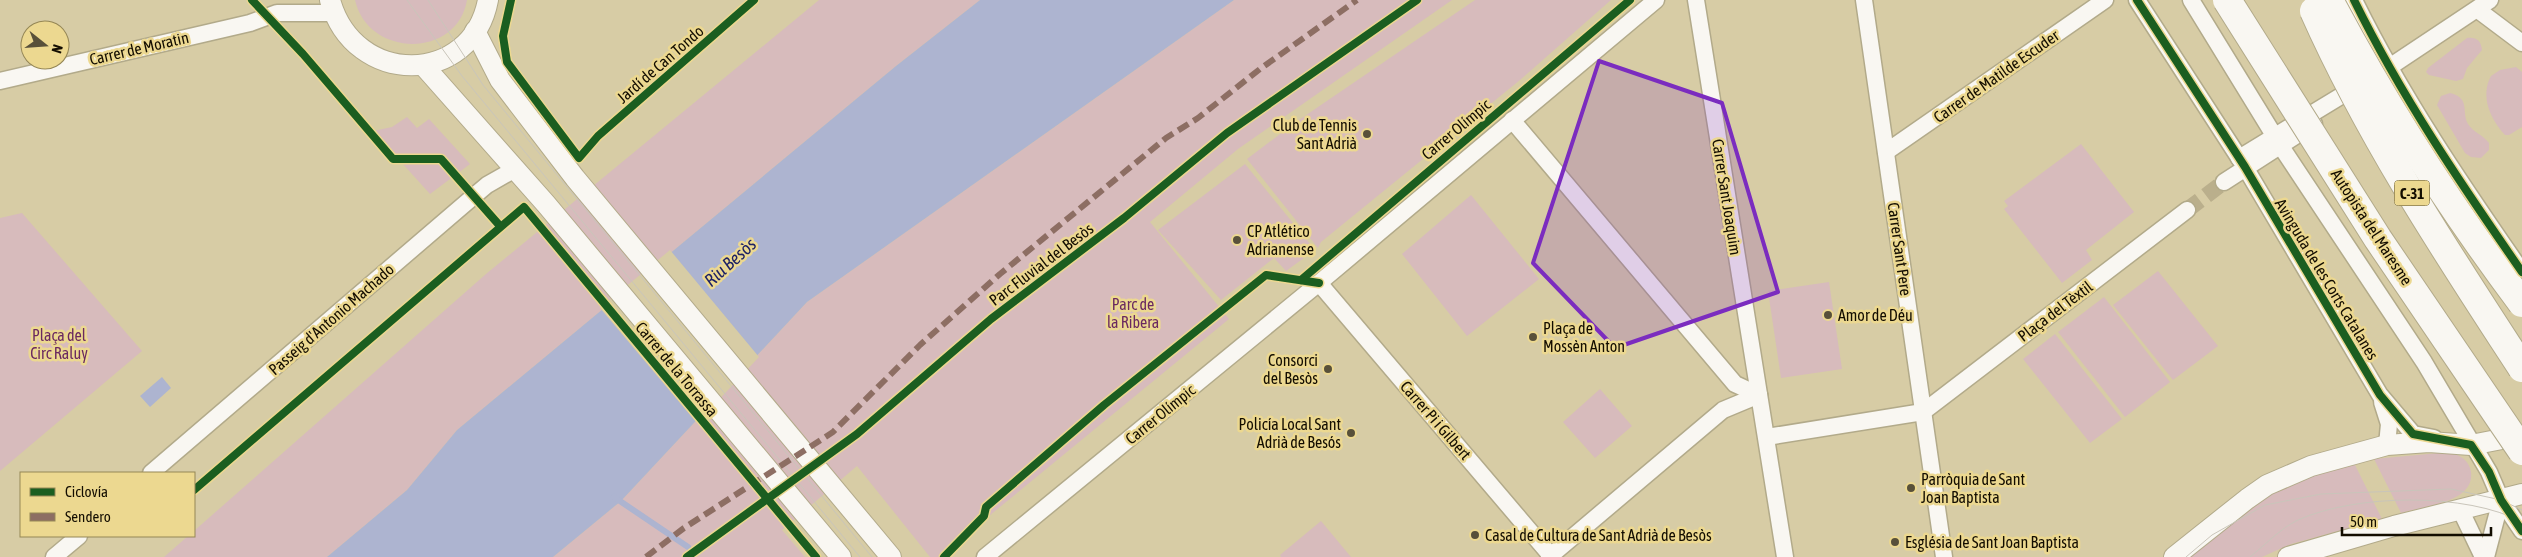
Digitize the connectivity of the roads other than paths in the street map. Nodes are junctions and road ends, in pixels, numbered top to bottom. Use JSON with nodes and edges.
{"nodes":[{"id":1,"x":488,"y":0,"type":"edge"},
{"id":2,"x":1656,"y":0,"type":"edge"},
{"id":3,"x":1696,"y":0,"type":"edge"},
{"id":4,"x":1864,"y":0,"type":"edge"},
{"id":5,"x":2105,"y":0,"type":"edge"},
{"id":6,"x":2137,"y":0,"type":"edge"},
{"id":7,"x":2191,"y":0,"type":"edge"},
{"id":8,"x":2228,"y":0,"type":"edge"},
{"id":9,"x":2354,"y":0,"type":"edge"},
{"id":10,"x":2484,"y":5,"type":"edge"},
{"id":11,"x":281,"y":6,"type":"edge"},
{"id":12,"x":2321,"y":6,"type":"edge"},
{"id":13,"x":332,"y":7,"type":"edge"},
{"id":14,"x":475,"y":31,"type":"junction"},
{"id":15,"x":2522,"y":43,"type":"edge"},
{"id":16,"x":423,"y":65,"type":"junction"},
{"id":17,"x":2393,"y":71,"type":"junction"},
{"id":18,"x":0,"y":81,"type":"edge"},
{"id":19,"x":1512,"y":120,"type":"junction"},
{"id":20,"x":2277,"y":140,"type":"junction"},
{"id":21,"x":1886,"y":152,"type":"junction"},
{"id":22,"x":2242,"y":162,"type":"junction"},
{"id":23,"x":515,"y":169,"type":"junction"},
{"id":24,"x":2224,"y":182,"type":"tunnel mouth"},
{"id":25,"x":2188,"y":210,"type":"tunnel mouth"},
{"id":26,"x":2522,"y":272,"type":"edge"},
{"id":27,"x":1319,"y":283,"type":"junction"},
{"id":28,"x":2522,"y":303,"type":"edge"},
{"id":29,"x":2522,"y":368,"type":"edge"},
{"id":30,"x":1759,"y":395,"type":"junction"},
{"id":31,"x":2380,"y":395,"type":"junction"},
{"id":32,"x":1923,"y":412,"type":"junction"},
{"id":33,"x":2522,"y":435,"type":"edge"},
{"id":34,"x":1767,"y":437,"type":"junction"},
{"id":35,"x":2387,"y":445,"type":"junction"},
{"id":36,"x":2470,"y":445,"type":"junction"},
{"id":37,"x":2522,"y":451,"type":"edge"},
{"id":38,"x":152,"y":472,"type":"edge"},
{"id":39,"x":2522,"y":494,"type":"edge"},
{"id":40,"x":2501,"y":500,"type":"junction"},
{"id":41,"x":2460,"y":509,"type":"junction"},
{"id":42,"x":2522,"y":530,"type":"edge"},
{"id":43,"x":78,"y":537,"type":"edge"},
{"id":44,"x":54,"y":557,"type":"edge"},
{"id":45,"x":841,"y":557,"type":"edge"},
{"id":46,"x":891,"y":557,"type":"edge"},
{"id":47,"x":985,"y":557,"type":"edge"},
{"id":48,"x":1550,"y":557,"type":"edge"},
{"id":49,"x":1785,"y":557,"type":"edge"},
{"id":50,"x":1944,"y":557,"type":"edge"},
{"id":51,"x":2174,"y":557,"type":"edge"},
{"id":52,"x":2288,"y":557,"type":"edge"},
{"id":53,"x":2484,"y":557,"type":"edge"}],
"edges":[{"from":1,"to":14,"type":"street"},
{"from":2,"to":19,"type":"street","name":"Carrer Olímpic"},
{"from":3,"to":30,"type":"street","name":"Carrer Sant Joaquim"},
{"from":4,"to":21,"type":"street","name":"Carrer Sant Pere"},
{"from":5,"to":21,"type":"street","name":"Carrer de Matilde Escuder"},
{"from":6,"to":22,"type":"street","name":"Avinguda de les Corts Catalanes"},
{"from":7,"to":20,"type":"street","name":"Avinguda de les Corts Catalanes"},
{"from":8,"to":37,"type":"highway","name":"Autopista del Maresme","bridge":true},
{"from":9,"to":17,"type":"street"},
{"from":10,"to":15,"type":"street"},
{"from":10,"to":17,"type":"street"},
{"from":11,"to":13,"type":"street","name":"Carrer de Moratin"},
{"from":11,"to":18,"type":"street","name":"Carrer de Moratin"},
{"from":12,"to":28,"type":"highway","bridge":true},
{"from":12,"to":29,"type":"highway","number":"C-31","bridge":true},
{"from":13,"to":16,"type":"street"},
{"from":14,"to":16,"type":"street"},
{"from":14,"to":46,"type":"street"},
{"from":16,"to":23,"type":"street","name":"Carrer de la Torrassa"},
{"from":17,"to":20,"type":"street"},
{"from":17,"to":26,"type":"street"},
{"from":19,"to":27,"type":"street","name":"Carrer Olímpic"},
{"from":19,"to":30,"type":"street"},
{"from":20,"to":22,"type":"street"},
{"from":20,"to":36,"type":"street","name":"Avinguda de les Corts Catalanes"},
{"from":21,"to":32,"type":"street","name":"Carrer Sant Pere"},
{"from":22,"to":24,"type":"street"},
{"from":22,"to":31,"type":"street","name":"Avinguda de les Corts Catalanes"},
{"from":23,"to":38,"type":"street","name":"Passeig d'Antonio Machado"},
{"from":23,"to":45,"type":"street","name":"Carrer de la Torrassa"},
{"from":25,"to":32,"type":"street","name":"Plaça del Tèxtil"},
{"from":27,"to":47,"type":"street","name":"Carrer Olímpic"},
{"from":27,"to":48,"type":"street","name":"Carrer Pi i Gilbert"},
{"from":30,"to":34,"type":"street","name":"Carrer Sant Joaquim"},
{"from":30,"to":48,"type":"street"},
{"from":31,"to":35,"type":"street","name":"Avinguda de les Corts Catalanes"},
{"from":31,"to":36,"type":"street","name":"Avinguda de les Corts Catalanes"},
{"from":32,"to":34,"type":"street"},
{"from":32,"to":50,"type":"street","name":"Carrer Sant Pere"},
{"from":33,"to":36,"type":"street"},
{"from":34,"to":49,"type":"street","name":"Carrer Sant Joaquim"},
{"from":35,"to":36,"type":"street"},
{"from":35,"to":51,"type":"street"},
{"from":36,"to":40,"type":"street","name":"Avinguda de les Corts Catalanes"},
{"from":39,"to":40,"type":"street"},
{"from":40,"to":41,"type":"street"},
{"from":40,"to":42,"type":"street","name":"Avinguda de les Corts Catalanes"},
{"from":40,"to":53,"type":"street"},
{"from":41,"to":52,"type":"street"},
{"from":41,"to":53,"type":"street"},
{"from":43,"to":44,"type":"street"}]}
